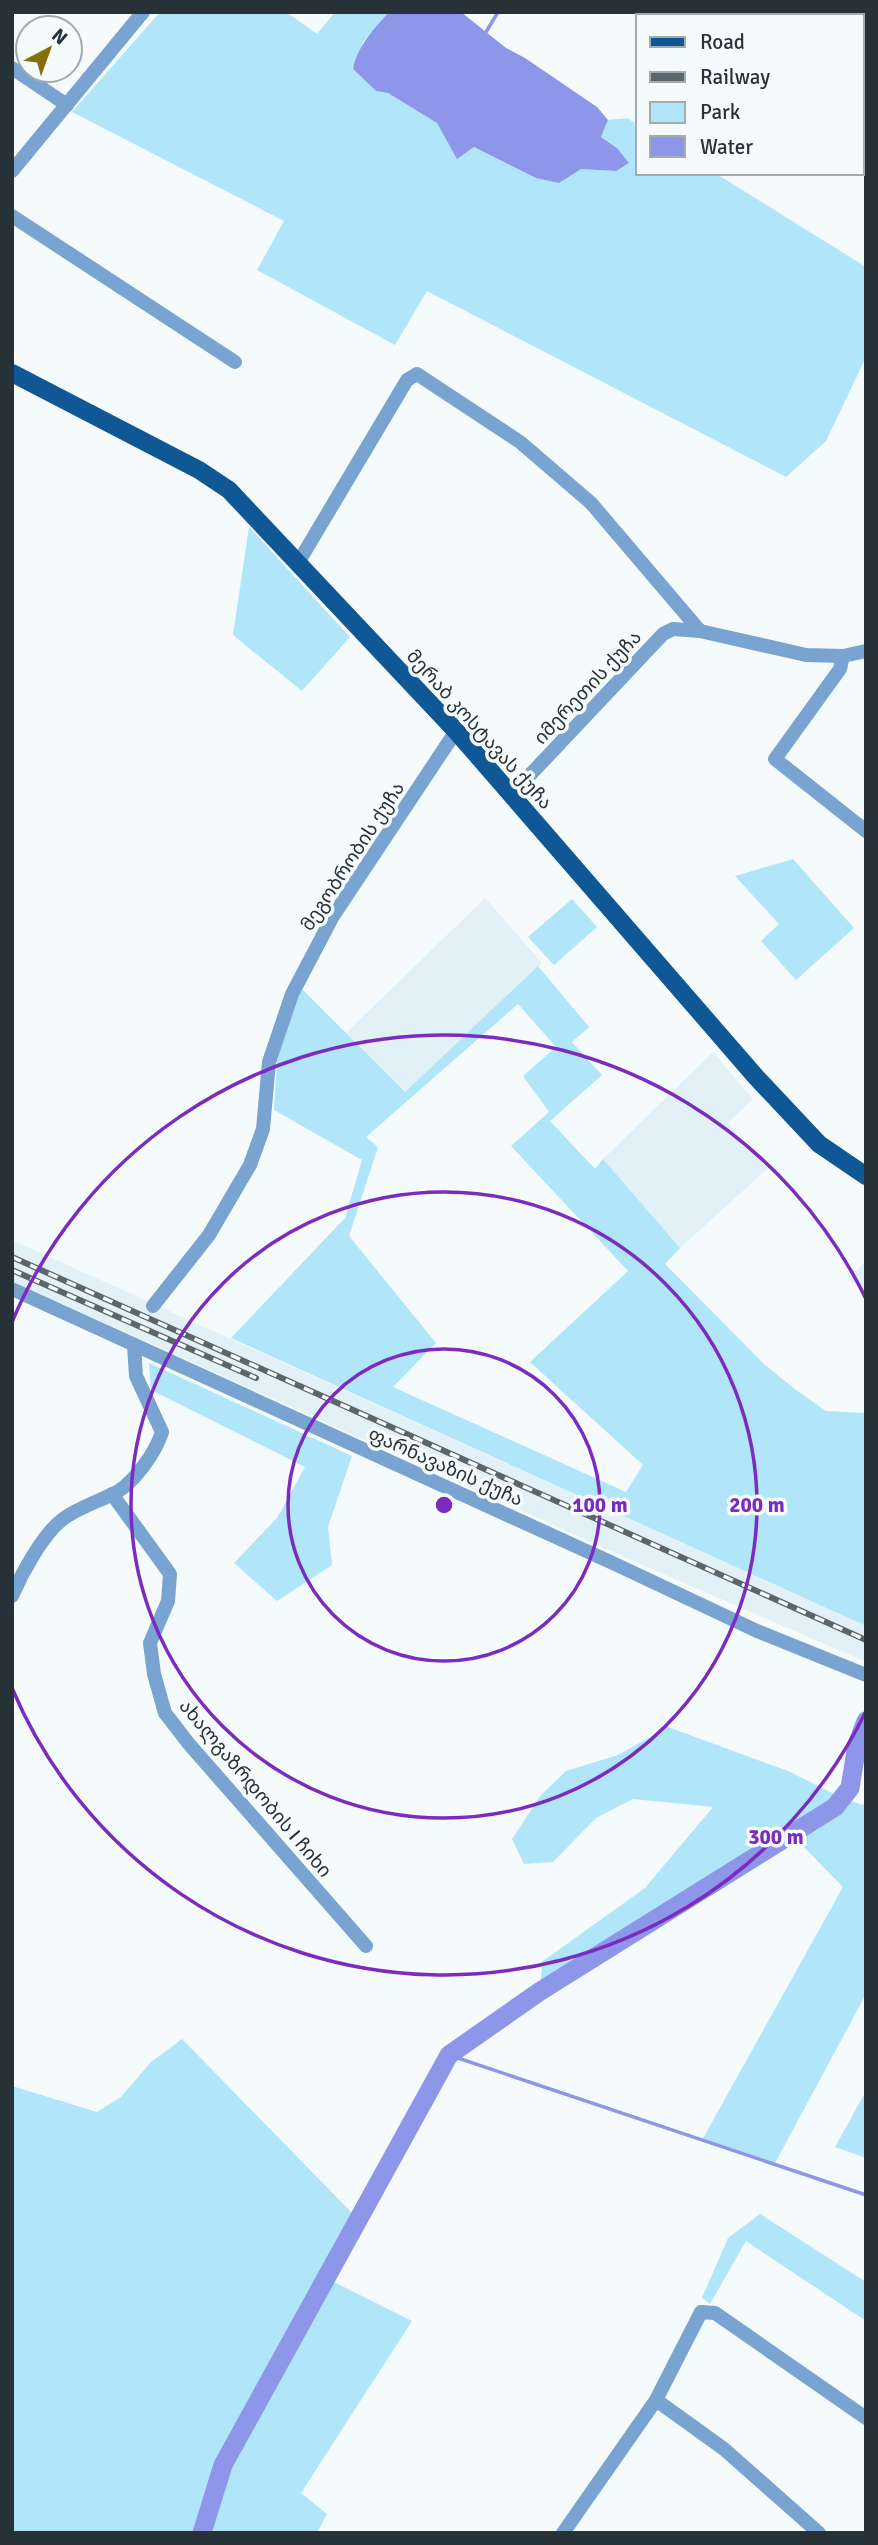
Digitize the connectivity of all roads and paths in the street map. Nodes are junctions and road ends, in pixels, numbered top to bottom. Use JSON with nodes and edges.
{"nodes":[{"id":1,"x":143,"y":12,"type":"edge"},
{"id":2,"x":12,"y":68,"type":"edge"},
{"id":3,"x":67,"y":104,"type":"junction"},
{"id":4,"x":12,"y":171,"type":"edge"},
{"id":5,"x":12,"y":216,"type":"edge"},
{"id":6,"x":235,"y":362,"type":"dead end"},
{"id":7,"x":12,"y":373,"type":"edge"},
{"id":8,"x":298,"y":564,"type":"junction"},
{"id":9,"x":700,"y":631,"type":"junction"},
{"id":10,"x":866,"y":651,"type":"edge"},
{"id":11,"x":843,"y":656,"type":"junction"},
{"id":12,"x":456,"y":731,"type":"junction"},
{"id":13,"x":512,"y":794,"type":"junction"},
{"id":14,"x":866,"y":831,"type":"edge"},
{"id":15,"x":866,"y":1177,"type":"edge"},
{"id":16,"x":12,"y":1289,"type":"edge"},
{"id":17,"x":153,"y":1306,"type":"dead end"},
{"id":18,"x":134,"y":1345,"type":"junction"},
{"id":19,"x":112,"y":1494,"type":"junction"},
{"id":20,"x":12,"y":1596,"type":"edge"},
{"id":21,"x":866,"y":1675,"type":"edge"},
{"id":22,"x":366,"y":1946,"type":"dead end"},
{"id":23,"x":656,"y":2400,"type":"junction"},
{"id":24,"x":866,"y":2418,"type":"edge"},
{"id":25,"x":563,"y":2533,"type":"edge"},
{"id":26,"x":819,"y":2533,"type":"edge"}],
"edges":[{"from":1,"to":3,"type":"street"},
{"from":2,"to":3,"type":"street"},
{"from":3,"to":4,"type":"street"},
{"from":5,"to":6,"type":"street"},
{"from":7,"to":8,"type":"main road","name":"მერაბ კოსტავას ქუჩა"},
{"from":8,"to":9,"type":"street"},
{"from":8,"to":12,"type":"main road","name":"მერაბ კოსტავას ქუჩა"},
{"from":9,"to":11,"type":"street","name":"იმერეთის ქუჩა"},
{"from":9,"to":13,"type":"street","name":"იმერეთის ქუჩა"},
{"from":10,"to":11,"type":"street","name":"იმერეთის ქუჩა"},
{"from":11,"to":14,"type":"street"},
{"from":12,"to":13,"type":"main road","name":"მერაბ კოსტავას ქუჩა"},
{"from":12,"to":17,"type":"street","name":"მეგობრობის ქუჩა"},
{"from":13,"to":15,"type":"main road","name":"მერაბ კოსტავას ქუჩა"},
{"from":16,"to":18,"type":"street","name":"ფარნავაზის ქუჩა"},
{"from":18,"to":19,"type":"street"},
{"from":18,"to":21,"type":"street","name":"ფარნავაზის ქუჩა"},
{"from":19,"to":20,"type":"street"},
{"from":19,"to":22,"type":"street","name":"ახალგაზრდობის I ჩიხი"},
{"from":23,"to":24,"type":"street"},
{"from":23,"to":25,"type":"street"},
{"from":23,"to":26,"type":"street"}]}
